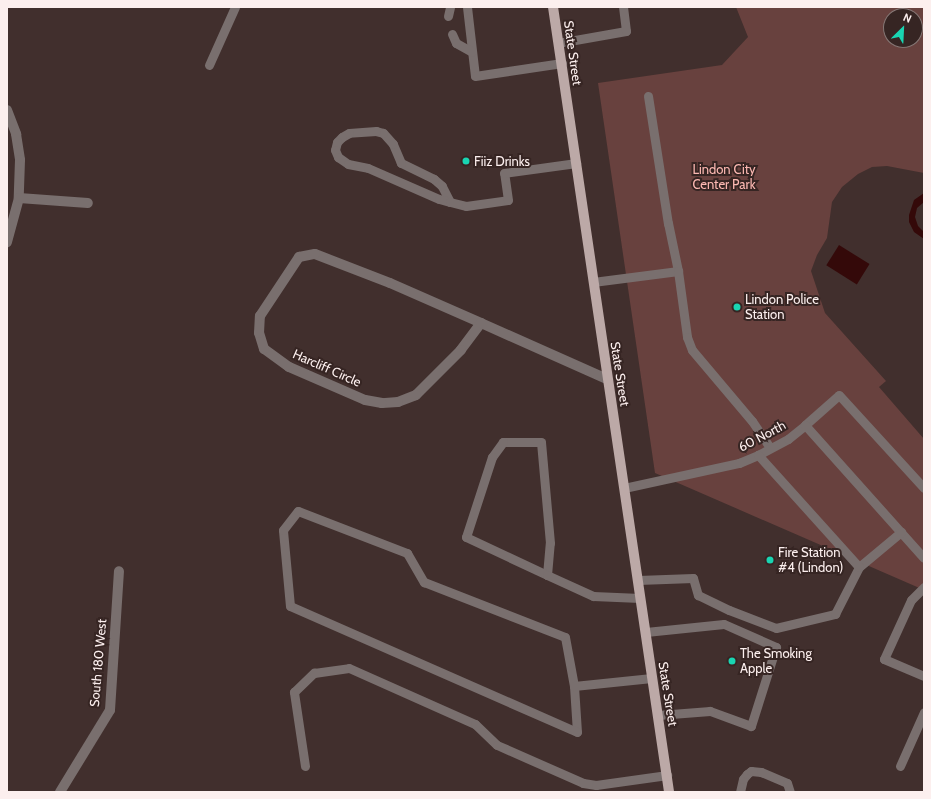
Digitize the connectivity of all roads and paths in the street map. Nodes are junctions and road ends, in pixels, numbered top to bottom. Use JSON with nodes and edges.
{"nodes":[{"id":1,"x":235,"y":7,"type":"edge"},
{"id":2,"x":467,"y":7,"type":"edge"},
{"id":3,"x":553,"y":7,"type":"edge"},
{"id":4,"x":623,"y":7,"type":"edge"},
{"id":5,"x":452,"y":34,"type":"dead end"},
{"id":6,"x":558,"y":43,"type":"junction"},
{"id":7,"x":472,"y":52,"type":"junction"},
{"id":8,"x":562,"y":63,"type":"junction"},
{"id":9,"x":209,"y":65,"type":"dead end"},
{"id":10,"x":648,"y":96,"type":"dead end"},
{"id":11,"x":7,"y":110,"type":"edge"},
{"id":12,"x":576,"y":163,"type":"junction"},
{"id":13,"x":19,"y":198,"type":"junction"},
{"id":14,"x":450,"y":202,"type":"junction"},
{"id":15,"x":88,"y":203,"type":"dead end"},
{"id":16,"x":7,"y":242,"type":"edge"},
{"id":17,"x":678,"y":270,"type":"junction"},
{"id":18,"x":593,"y":282,"type":"junction"},
{"id":19,"x":481,"y":323,"type":"junction"},
{"id":20,"x":607,"y":379,"type":"junction"},
{"id":21,"x":805,"y":425,"type":"junction"},
{"id":22,"x":770,"y":448,"type":"junction"},
{"id":23,"x":758,"y":455,"type":"junction"},
{"id":24,"x":624,"y":488,"type":"junction"},
{"id":25,"x":924,"y":488,"type":"edge"},
{"id":26,"x":901,"y":532,"type":"junction"},
{"id":27,"x":924,"y":558,"type":"edge"},
{"id":28,"x":859,"y":567,"type":"junction"},
{"id":29,"x":119,"y":571,"type":"dead end"},
{"id":30,"x":547,"y":575,"type":"junction"},
{"id":31,"x":638,"y":580,"type":"junction"},
{"id":32,"x":924,"y":587,"type":"edge"},
{"id":33,"x":640,"y":598,"type":"junction"},
{"id":34,"x":646,"y":632,"type":"junction"},
{"id":35,"x":924,"y":676,"type":"edge"},
{"id":36,"x":652,"y":678,"type":"junction"},
{"id":37,"x":574,"y":686,"type":"junction"},
{"id":38,"x":924,"y":712,"type":"edge"},
{"id":39,"x":658,"y":715,"type":"junction"},
{"id":40,"x":305,"y":766,"type":"dead end"},
{"id":41,"x":900,"y":766,"type":"dead end"},
{"id":42,"x":667,"y":775,"type":"junction"},
{"id":43,"x":60,"y":792,"type":"edge"},
{"id":44,"x":669,"y":792,"type":"edge"},
{"id":45,"x":740,"y":792,"type":"edge"},
{"id":46,"x":790,"y":792,"type":"edge"}],
"edges":[{"from":1,"to":9,"type":"lane"},
{"from":2,"to":7,"type":"lane"},
{"from":3,"to":6,"type":"main road","name":"State Street"},
{"from":4,"to":6,"type":"lane"},
{"from":5,"to":7,"type":"lane"},
{"from":6,"to":8,"type":"main road","name":"State Street"},
{"from":7,"to":8,"type":"lane"},
{"from":8,"to":12,"type":"main road","name":"State Street"},
{"from":10,"to":17,"type":"lane"},
{"from":11,"to":13,"type":"street"},
{"from":12,"to":14,"type":"lane"},
{"from":12,"to":18,"type":"main road","name":"State Street"},
{"from":13,"to":15,"type":"street"},
{"from":13,"to":16,"type":"street"},
{"from":14,"to":14,"type":"lane"},
{"from":17,"to":18,"type":"lane"},
{"from":17,"to":22,"type":"lane"},
{"from":18,"to":20,"type":"main road","name":"State Street"},
{"from":19,"to":19,"type":"street","name":"Harcliff Circle"},
{"from":19,"to":20,"type":"street","name":"Harcliff Circle"},
{"from":20,"to":24,"type":"main road","name":"State Street"},
{"from":21,"to":22,"type":"lane","name":"60 North"},
{"from":21,"to":25,"type":"lane"},
{"from":21,"to":26,"type":"lane","name":"60 North"},
{"from":22,"to":23,"type":"lane","name":"60 North"},
{"from":23,"to":24,"type":"lane","name":"60 North"},
{"from":23,"to":28,"type":"lane"},
{"from":24,"to":31,"type":"main road","name":"State Street"},
{"from":26,"to":27,"type":"lane","name":"60 North"},
{"from":26,"to":28,"type":"lane"},
{"from":28,"to":31,"type":"lane"},
{"from":29,"to":43,"type":"street","name":"South 180 West"},
{"from":30,"to":30,"type":"lane"},
{"from":30,"to":33,"type":"lane"},
{"from":31,"to":33,"type":"main road","name":"State Street"},
{"from":32,"to":35,"type":"lane"},
{"from":33,"to":34,"type":"main road","name":"State Street"},
{"from":34,"to":36,"type":"main road","name":"State Street"},
{"from":34,"to":39,"type":"lane"},
{"from":36,"to":37,"type":"lane"},
{"from":36,"to":39,"type":"main road","name":"State Street"},
{"from":37,"to":37,"type":"lane"},
{"from":38,"to":41,"type":"lane"},
{"from":39,"to":42,"type":"main road","name":"State Street"},
{"from":40,"to":42,"type":"lane"},
{"from":42,"to":44,"type":"main road","name":"State Street"},
{"from":45,"to":46,"type":"lane"}]}
